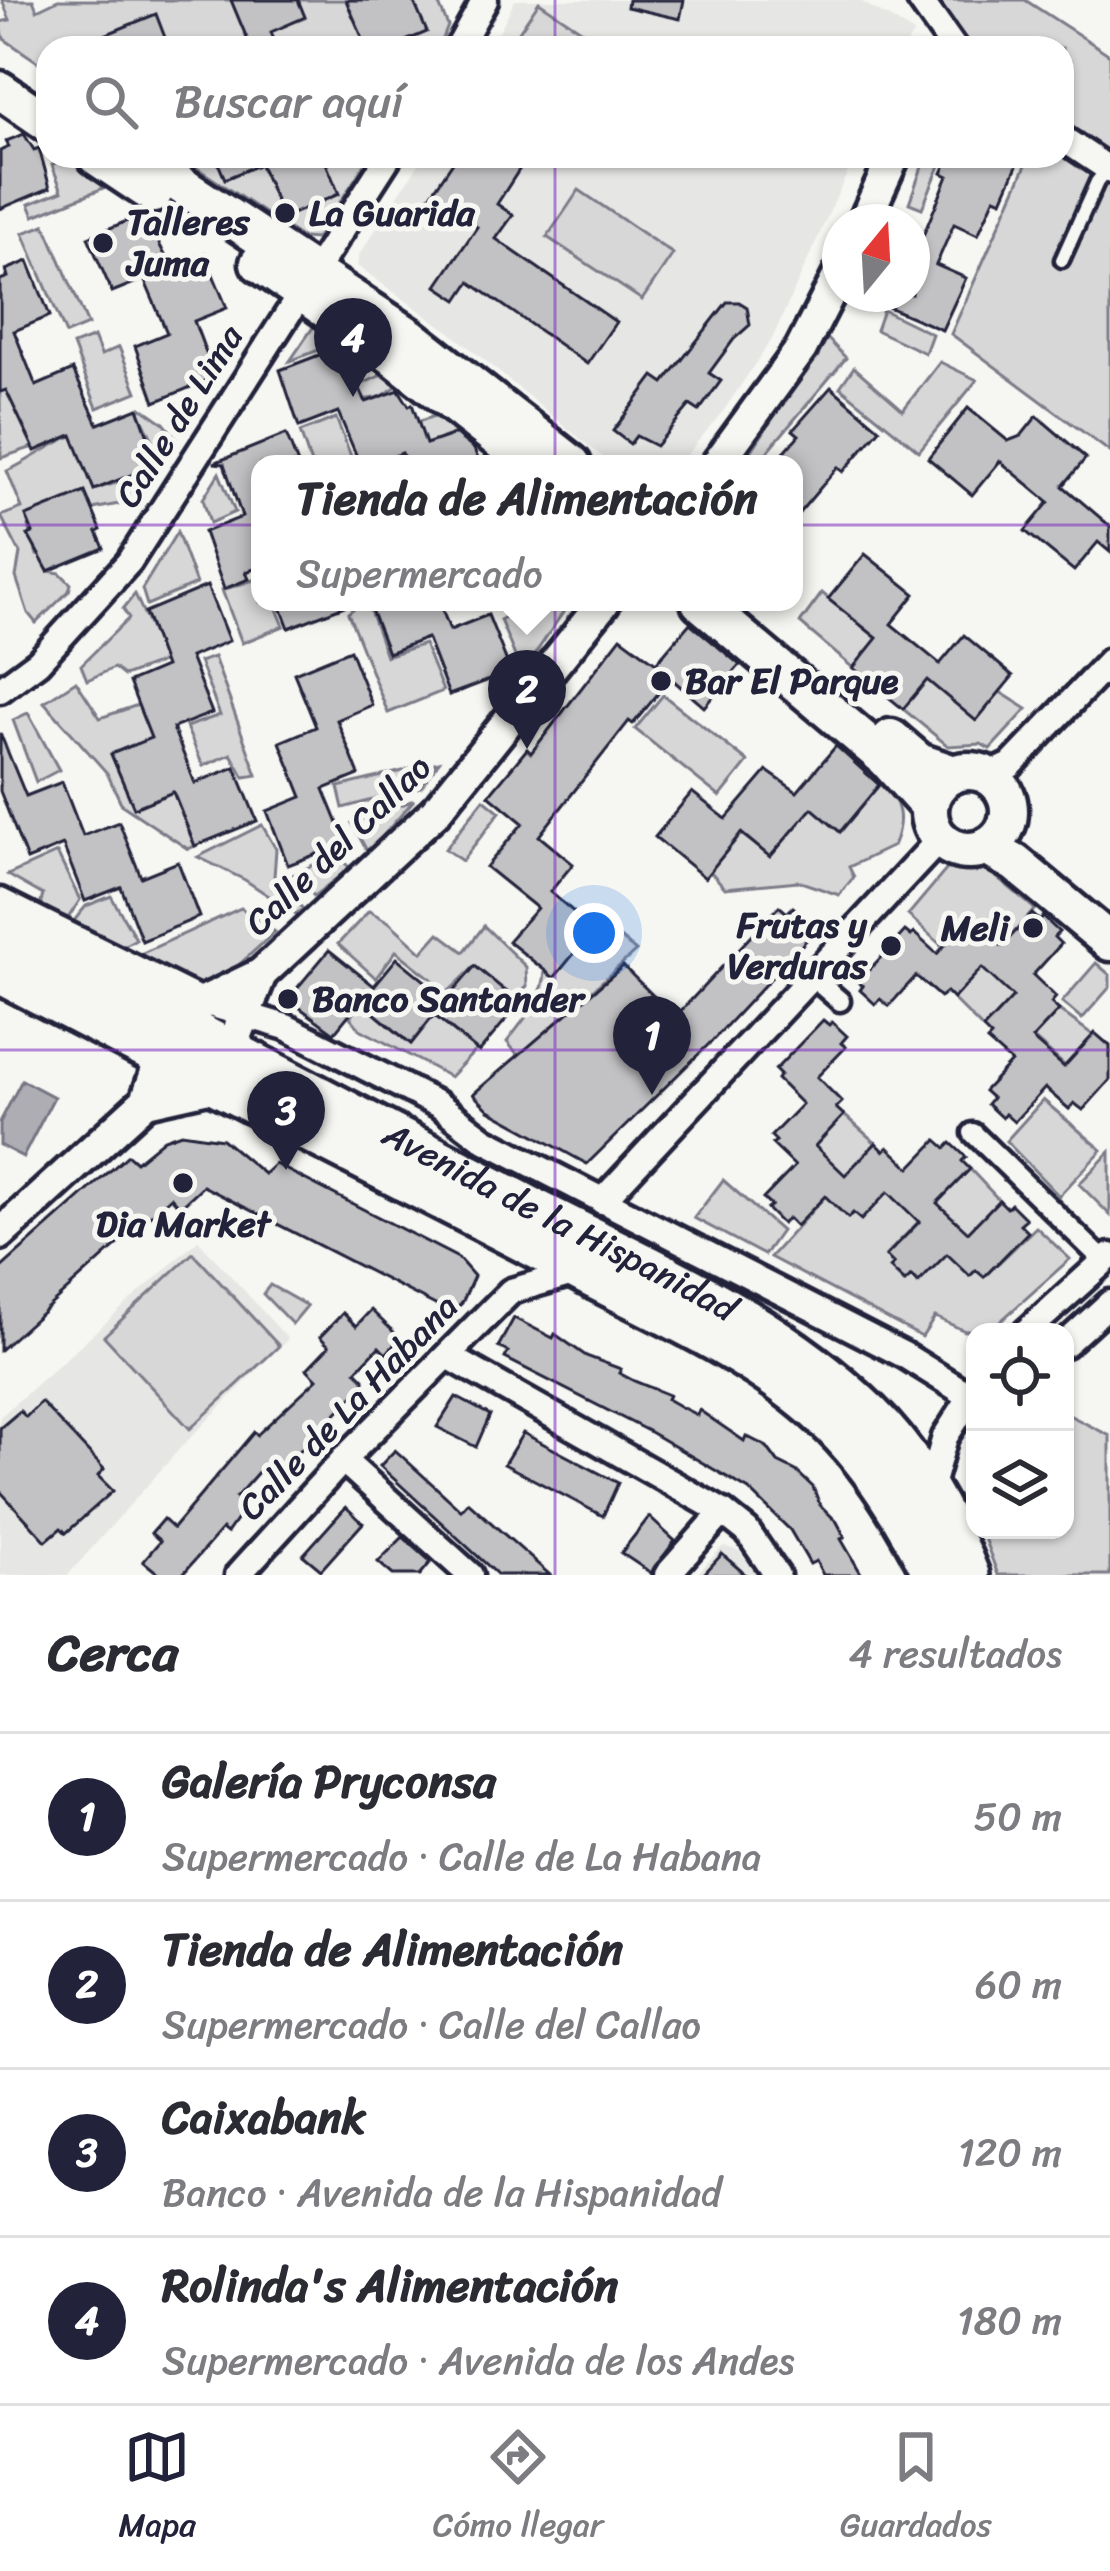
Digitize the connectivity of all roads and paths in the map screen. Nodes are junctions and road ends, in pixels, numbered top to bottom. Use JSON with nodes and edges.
{"nodes":[{"id":1,"x":485,"y":0,"type":"edge"},
{"id":2,"x":920,"y":0,"type":"edge"},
{"id":3,"x":464,"y":36,"type":"edge"},
{"id":4,"x":946,"y":36,"type":"edge"},
{"id":5,"x":15,"y":83,"type":"edge"},
{"id":6,"x":36,"y":108,"type":"edge"},
{"id":7,"x":1074,"y":146,"type":"edge"},
{"id":8,"x":116,"y":168,"type":"edge"},
{"id":9,"x":153,"y":168,"type":"edge"},
{"id":10,"x":381,"y":168,"type":"edge"},
{"id":11,"x":889,"y":168,"type":"edge"},
{"id":12,"x":1109,"y":169,"type":"edge"},
{"id":13,"x":872,"y":204,"type":"edge"},
{"id":14,"x":1062,"y":260,"type":"dead end"},
{"id":15,"x":307,"y":281,"type":"junction"},
{"id":16,"x":822,"y":308,"type":"edge"},
{"id":17,"x":519,"y":455,"type":"edge"},
{"id":18,"x":561,"y":455,"type":"edge"},
{"id":19,"x":724,"y":455,"type":"edge"},
{"id":20,"x":597,"y":611,"type":"edge"},
{"id":21,"x":711,"y":611,"type":"edge"},
{"id":22,"x":744,"y":611,"type":"edge"},
{"id":23,"x":1110,"y":661,"type":"edge"},
{"id":24,"x":0,"y":690,"type":"edge"},
{"id":25,"x":971,"y":775,"type":"junction"},
{"id":26,"x":935,"y":823,"type":"junction"},
{"id":27,"x":997,"y":834,"type":"junction"},
{"id":28,"x":0,"y":901,"type":"edge"},
{"id":29,"x":1110,"y":918,"type":"edge"},
{"id":30,"x":0,"y":932,"type":"edge"},
{"id":31,"x":1110,"y":942,"type":"edge"},
{"id":32,"x":0,"y":973,"type":"edge"},
{"id":33,"x":261,"y":974,"type":"junction"},
{"id":34,"x":811,"y":976,"type":"junction"},
{"id":35,"x":840,"y":1001,"type":"dead end"},
{"id":36,"x":181,"y":1028,"type":"junction"},
{"id":37,"x":110,"y":1031,"type":"junction"},
{"id":38,"x":232,"y":1050,"type":"junction"},
{"id":39,"x":146,"y":1101,"type":"junction"},
{"id":40,"x":973,"y":1133,"type":"dead end"},
{"id":41,"x":602,"y":1201,"type":"junction"},
{"id":42,"x":500,"y":1228,"type":"junction"},
{"id":43,"x":0,"y":1234,"type":"edge"},
{"id":44,"x":1107,"y":1259,"type":"edge"},
{"id":45,"x":580,"y":1271,"type":"junction"},
{"id":46,"x":511,"y":1291,"type":"junction"},
{"id":47,"x":1110,"y":1303,"type":"edge"},
{"id":48,"x":1036,"y":1323,"type":"edge"},
{"id":49,"x":1074,"y":1336,"type":"edge"},
{"id":50,"x":448,"y":1355,"type":"junction"},
{"id":51,"x":966,"y":1390,"type":"edge"},
{"id":52,"x":966,"y":1403,"type":"edge"},
{"id":53,"x":343,"y":1460,"type":"junction"},
{"id":54,"x":929,"y":1493,"type":"junction"},
{"id":55,"x":723,"y":1512,"type":"junction"},
{"id":56,"x":245,"y":1566,"type":"edge"},
{"id":57,"x":272,"y":1575,"type":"edge"},
{"id":58,"x":470,"y":1575,"type":"edge"},
{"id":59,"x":667,"y":1575,"type":"edge"},
{"id":60,"x":777,"y":1575,"type":"edge"},
{"id":61,"x":934,"y":1575,"type":"edge"},
{"id":62,"x":969,"y":1575,"type":"edge"}],
"edges":[{"from":1,"to":3,"type":"street"},
{"from":2,"to":4,"type":"street"},
{"from":5,"to":6,"type":"main road"},
{"from":7,"to":12,"type":"street"},
{"from":8,"to":15,"type":"main road"},
{"from":9,"to":15,"type":"main road"},
{"from":10,"to":15,"type":"street","name":"Calle de Lima"},
{"from":11,"to":13,"type":"street"},
{"from":12,"to":14,"type":"lane"},
{"from":15,"to":17,"type":"main road"},
{"from":15,"to":18,"type":"main road"},
{"from":15,"to":24,"type":"street","name":"Calle de Lima"},
{"from":16,"to":19,"type":"street"},
{"from":20,"to":33,"type":"street","name":"Calle del Callao"},
{"from":21,"to":26,"type":"main road"},
{"from":22,"to":25,"type":"main road"},
{"from":23,"to":25,"type":"street"},
{"from":25,"to":26,"type":"main road"},
{"from":25,"to":27,"type":"main road"},
{"from":26,"to":27,"type":"main road"},
{"from":26,"to":34,"type":"street"},
{"from":27,"to":29,"type":"main road"},
{"from":27,"to":31,"type":"main road"},
{"from":28,"to":36,"type":"street","name":"Avenida de la Hispanidad"},
{"from":30,"to":36,"type":"main road","name":"Avenida de la Hispanidad"},
{"from":32,"to":37,"type":"main road","name":"Avenida de la Hispanidad"},
{"from":33,"to":36,"type":"street","name":"Calle del Callao"},
{"from":33,"to":38,"type":"street","name":"Calle del Callao"},
{"from":34,"to":35,"type":"street"},
{"from":34,"to":41,"type":"street"},
{"from":36,"to":37,"type":"main road","name":"Avenida de la Hispanidad"},
{"from":36,"to":38,"type":"main road","name":"Avenida de la Hispanidad"},
{"from":36,"to":39,"type":"street"},
{"from":37,"to":39,"type":"street"},
{"from":38,"to":39,"type":"street"},
{"from":38,"to":41,"type":"street","name":"Avenida de la Hispanidad"},
{"from":38,"to":42,"type":"main road","name":"Avenida de la Hispanidad"},
{"from":38,"to":54,"type":"main road","name":"Avenida de la Hispanidad"},
{"from":39,"to":43,"type":"street"},
{"from":40,"to":44,"type":"street"},
{"from":41,"to":51,"type":"street","name":"Avenida de la Hispanidad"},
{"from":42,"to":45,"type":"main road","name":"Avenida de la Hispanidad"},
{"from":42,"to":46,"type":"street","name":"Calle de La Habana"},
{"from":44,"to":48,"type":"street"},
{"from":45,"to":46,"type":"street","name":"Calle de La Habana"},
{"from":45,"to":61,"type":"main road","name":"Avenida de la Hispanidad"},
{"from":46,"to":50,"type":"street","name":"Calle de La Habana"},
{"from":47,"to":49,"type":"street"},
{"from":50,"to":53,"type":"street","name":"Calle de La Habana"},
{"from":50,"to":55,"type":"street"},
{"from":52,"to":54,"type":"street"},
{"from":53,"to":56,"type":"street","name":"Calle de La Habana"},
{"from":53,"to":58,"type":"street"},
{"from":54,"to":62,"type":"main road","name":"Avenida de la Hispanidad"},
{"from":55,"to":59,"type":"street"},
{"from":55,"to":60,"type":"street"},
{"from":56,"to":57,"type":"street"}]}
